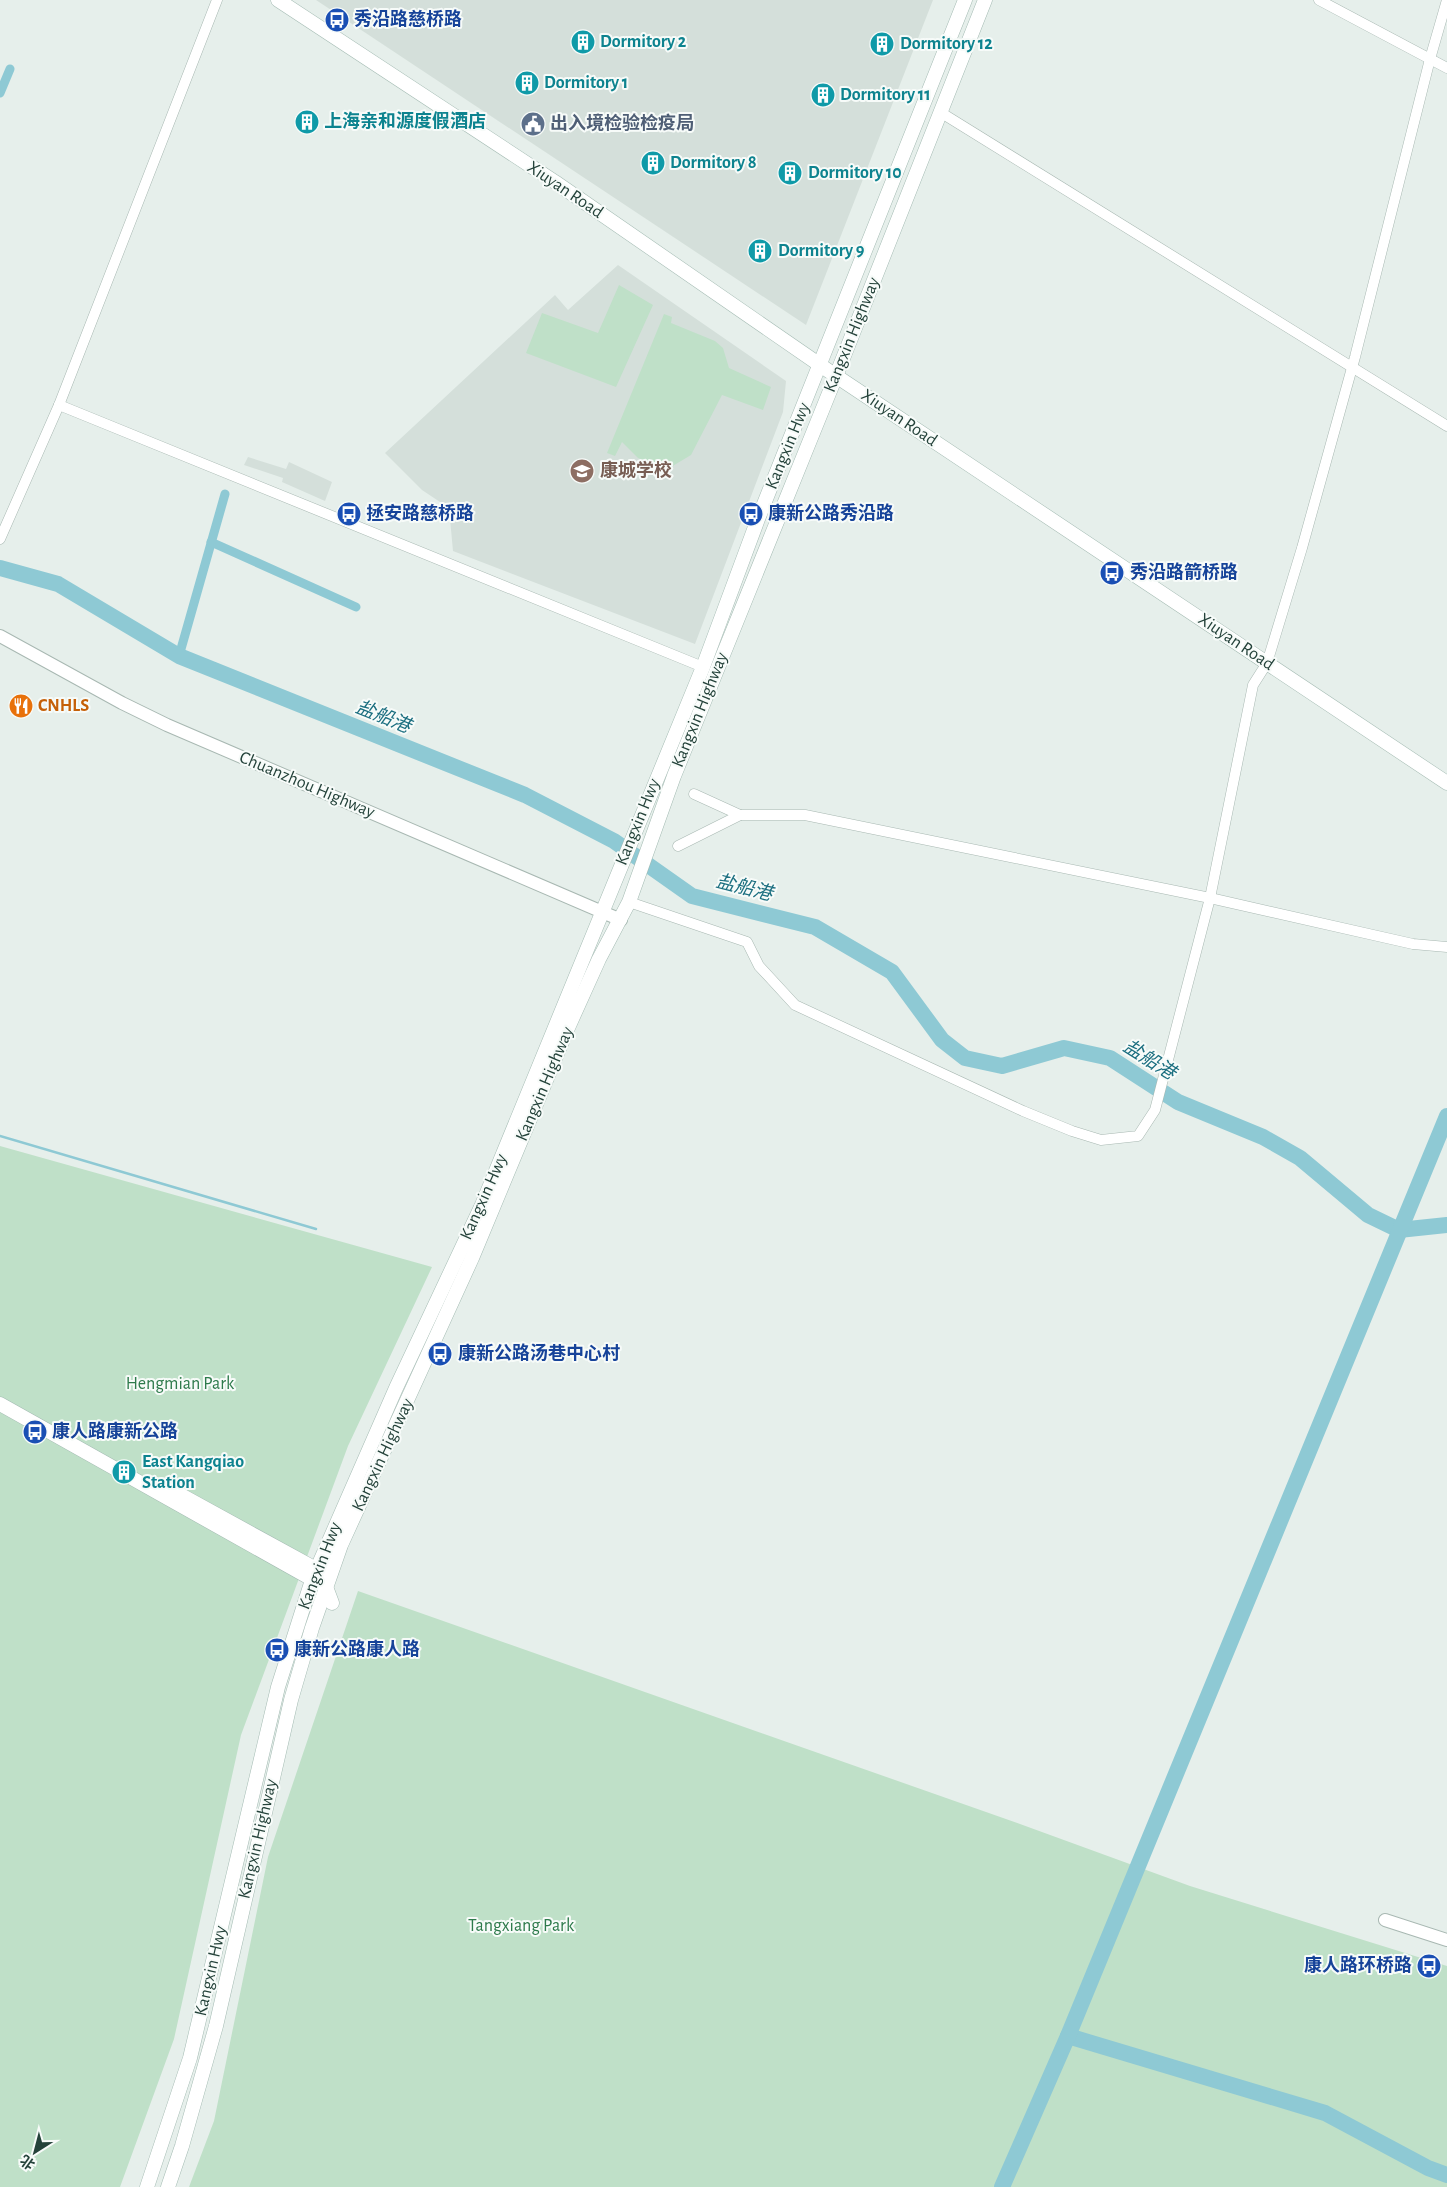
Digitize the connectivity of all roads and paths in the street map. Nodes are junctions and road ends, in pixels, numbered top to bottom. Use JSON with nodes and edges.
{"nodes":[{"id":1,"x":217,"y":0,"type":"edge"},
{"id":2,"x":278,"y":0,"type":"edge"},
{"id":3,"x":965,"y":0,"type":"edge"},
{"id":4,"x":985,"y":0,"type":"edge"},
{"id":5,"x":1319,"y":0,"type":"edge"},
{"id":6,"x":1446,"y":0,"type":"edge"},
{"id":7,"x":1430,"y":58,"type":"junction"},
{"id":8,"x":1447,"y":68,"type":"edge"},
{"id":9,"x":940,"y":112,"type":"junction"},
{"id":10,"x":821,"y":365,"type":"junction"},
{"id":11,"x":1352,"y":368,"type":"junction"},
{"id":12,"x":836,"y":376,"type":"junction"},
{"id":13,"x":58,"y":405,"type":"junction"},
{"id":14,"x":1447,"y":426,"type":"edge"},
{"id":15,"x":0,"y":539,"type":"edge"},
{"id":16,"x":0,"y":636,"type":"edge"},
{"id":17,"x":1266,"y":663,"type":"junction"},
{"id":18,"x":703,"y":667,"type":"junction"},
{"id":19,"x":1447,"y":784,"type":"edge"},
{"id":20,"x":694,"y":794,"type":"dead end"},
{"id":21,"x":740,"y":815,"type":"junction"},
{"id":22,"x":678,"y":846,"type":"dead end"},
{"id":23,"x":631,"y":896,"type":"junction"},
{"id":24,"x":1210,"y":898,"type":"junction"},
{"id":25,"x":602,"y":912,"type":"junction"},
{"id":26,"x":621,"y":920,"type":"junction"},
{"id":27,"x":1447,"y":947,"type":"edge"},
{"id":28,"x":0,"y":1394,"type":"edge"},
{"id":29,"x":0,"y":1404,"type":"edge"},
{"id":30,"x":314,"y":1575,"type":"junction"},
{"id":31,"x":328,"y":1582,"type":"junction"},
{"id":32,"x":332,"y":1603,"type":"dead end"},
{"id":33,"x":1385,"y":1920,"type":"dead end"},
{"id":34,"x":1447,"y":1940,"type":"edge"},
{"id":35,"x":147,"y":2187,"type":"edge"},
{"id":36,"x":168,"y":2187,"type":"edge"}],
"edges":[{"from":1,"to":13,"type":"street"},
{"from":2,"to":10,"type":"main road","name":"Xiuyan Road"},
{"from":3,"to":10,"type":"main road","name":"Kangxin Hwy"},
{"from":4,"to":9,"type":"main road","name":"Kangxin Highway"},
{"from":5,"to":7,"type":"street"},
{"from":6,"to":7,"type":"street"},
{"from":7,"to":8,"type":"street"},
{"from":7,"to":11,"type":"street"},
{"from":9,"to":11,"type":"street"},
{"from":9,"to":12,"type":"main road","name":"Kangxin Highway"},
{"from":10,"to":12,"type":"main road","name":"Xiuyan Road"},
{"from":10,"to":18,"type":"main road","name":"Kangxin Hwy"},
{"from":11,"to":14,"type":"street"},
{"from":11,"to":17,"type":"street"},
{"from":12,"to":17,"type":"main road","name":"Xiuyan Road"},
{"from":12,"to":23,"type":"main road","name":"Kangxin Highway"},
{"from":13,"to":15,"type":"street"},
{"from":13,"to":18,"type":"street"},
{"from":16,"to":25,"type":"street","name":"Chuanzhou Highway"},
{"from":17,"to":19,"type":"main road","name":"Xiuyan Road"},
{"from":17,"to":24,"type":"street"},
{"from":18,"to":25,"type":"main road","name":"Kangxin Hwy"},
{"from":20,"to":21,"type":"street"},
{"from":21,"to":22,"type":"street"},
{"from":21,"to":24,"type":"street"},
{"from":23,"to":24,"type":"street"},
{"from":23,"to":26,"type":"main road","name":"Kangxin Highway"},
{"from":24,"to":27,"type":"street"},
{"from":25,"to":26,"type":"street","name":"Chuanzhou Highway"},
{"from":25,"to":30,"type":"main road","name":"Kangxin Hwy"},
{"from":26,"to":31,"type":"main road","name":"Kangxin Highway"},
{"from":28,"to":30,"type":"main road"},
{"from":29,"to":30,"type":"main road"},
{"from":30,"to":31,"type":"main road"},
{"from":30,"to":35,"type":"main road","name":"Kangxin Hwy"},
{"from":31,"to":32,"type":"main road"},
{"from":31,"to":36,"type":"main road","name":"Kangxin Highway"},
{"from":33,"to":34,"type":"street"}]}
